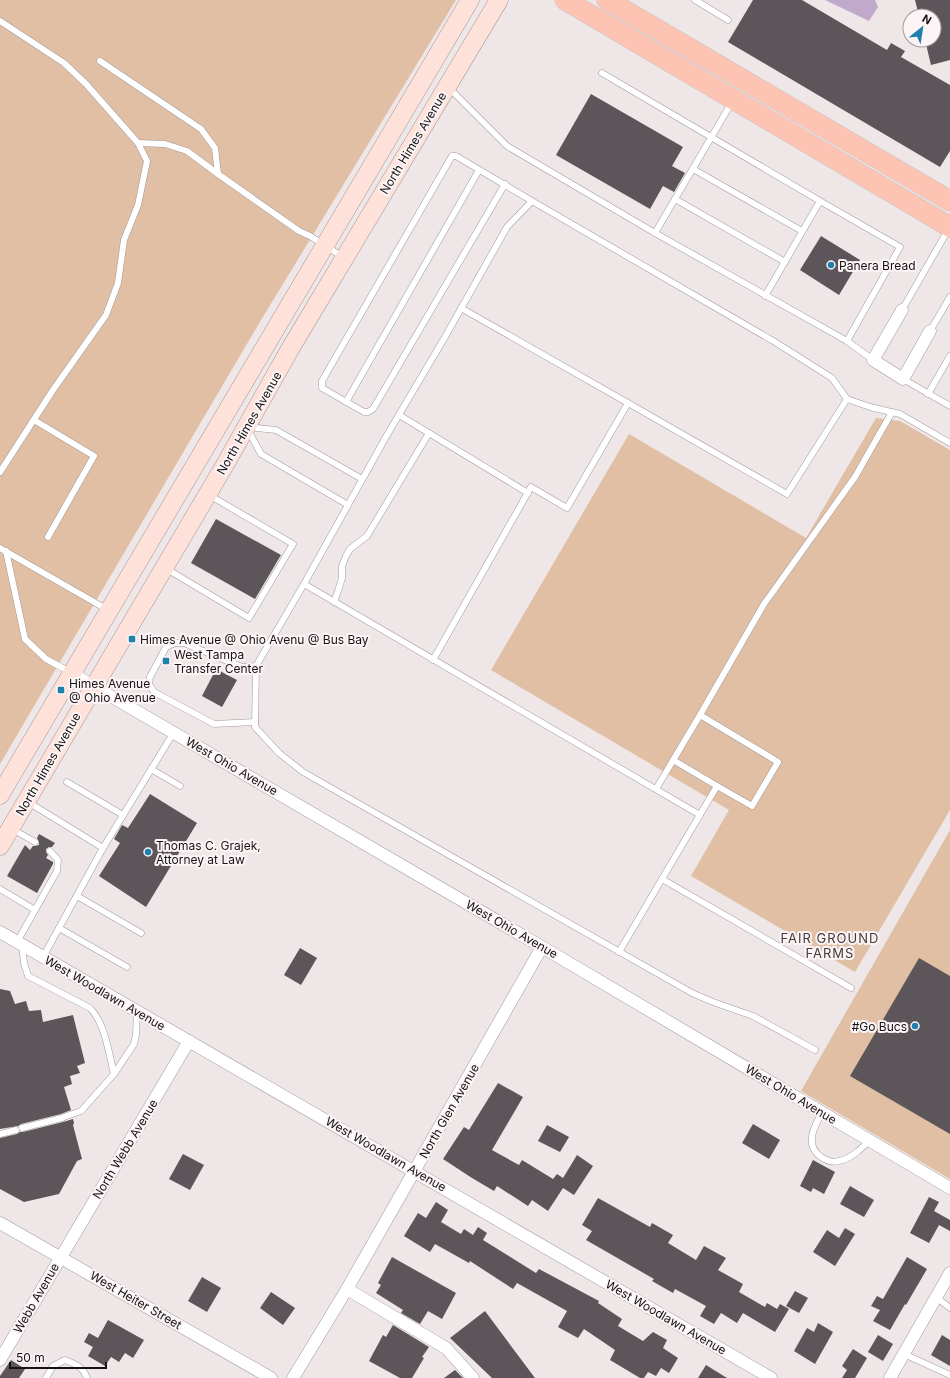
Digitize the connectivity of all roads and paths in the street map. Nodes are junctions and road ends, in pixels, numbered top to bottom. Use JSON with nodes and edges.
{"nodes":[{"id":1,"x":470,"y":0,"type":"edge"},
{"id":2,"x":498,"y":0,"type":"edge"},
{"id":3,"x":565,"y":0,"type":"edge"},
{"id":4,"x":608,"y":0,"type":"edge"},
{"id":5,"x":695,"y":0,"type":"edge"},
{"id":6,"x":728,"y":20,"type":"dead end"},
{"id":7,"x":0,"y":21,"type":"edge"},
{"id":8,"x":100,"y":61,"type":"dead end"},
{"id":9,"x":602,"y":73,"type":"dead end"},
{"id":10,"x":447,"y":86,"type":"junction"},
{"id":11,"x":734,"y":99,"type":"junction"},
{"id":12,"x":711,"y":137,"type":"junction"},
{"id":13,"x":138,"y":142,"type":"junction"},
{"id":14,"x":693,"y":169,"type":"junction"},
{"id":15,"x":479,"y":170,"type":"junction"},
{"id":16,"x":218,"y":174,"type":"junction"},
{"id":17,"x":505,"y":184,"type":"junction"},
{"id":18,"x":945,"y":195,"type":"edge"},
{"id":19,"x":675,"y":199,"type":"junction"},
{"id":20,"x":532,"y":201,"type":"junction"},
{"id":21,"x":820,"y":201,"type":"junction"},
{"id":22,"x":950,"y":226,"type":"edge"},
{"id":23,"x":802,"y":232,"type":"junction"},
{"id":24,"x":655,"y":233,"type":"junction"},
{"id":25,"x":324,"y":245,"type":"junction"},
{"id":26,"x":345,"y":258,"type":"junction"},
{"id":27,"x":785,"y":262,"type":"junction"},
{"id":28,"x":765,"y":296,"type":"junction"},
{"id":29,"x":950,"y":298,"type":"edge"},
{"id":30,"x":461,"y":308,"type":"junction"},
{"id":31,"x":902,"y":310,"type":"joint"},
{"id":32,"x":930,"y":331,"type":"joint"},
{"id":33,"x":847,"y":341,"type":"junction"},
{"id":34,"x":950,"y":356,"type":"edge"},
{"id":35,"x":873,"y":360,"type":"junction"},
{"id":36,"x":903,"y":379,"type":"junction"},
{"id":37,"x":928,"y":394,"type":"junction"},
{"id":38,"x":847,"y":398,"type":"junction"},
{"id":39,"x":346,"y":402,"type":"junction"},
{"id":40,"x":628,"y":402,"type":"junction"},
{"id":41,"x":950,"y":406,"type":"edge"},
{"id":42,"x":892,"y":412,"type":"junction"},
{"id":43,"x":399,"y":415,"type":"junction"},
{"id":44,"x":225,"y":416,"type":"junction"},
{"id":45,"x":34,"y":420,"type":"junction"},
{"id":46,"x":246,"y":427,"type":"junction"},
{"id":47,"x":429,"y":433,"type":"junction"},
{"id":48,"x":950,"y":443,"type":"edge"},
{"id":49,"x":0,"y":472,"type":"edge"},
{"id":50,"x":362,"y":479,"type":"junction"},
{"id":51,"x":528,"y":493,"type":"junction"},
{"id":52,"x":208,"y":494,"type":"junction"},
{"id":53,"x":348,"y":505,"type":"junction"},
{"id":54,"x":48,"y":537,"type":"dead end"},
{"id":55,"x":0,"y":548,"type":"edge"},
{"id":56,"x":6,"y":551,"type":"junction"},
{"id":57,"x":164,"y":568,"type":"junction"},
{"id":58,"x":304,"y":584,"type":"junction"},
{"id":59,"x":334,"y":602,"type":"junction"},
{"id":60,"x":108,"y":610,"type":"junction"},
{"id":61,"x":433,"y":660,"type":"junction"},
{"id":62,"x":256,"y":666,"type":"junction"},
{"id":63,"x":71,"y":673,"type":"junction"},
{"id":64,"x":94,"y":686,"type":"junction"},
{"id":65,"x":700,"y":716,"type":"junction"},
{"id":66,"x":255,"y":722,"type":"junction"},
{"id":67,"x":174,"y":732,"type":"junction"},
{"id":68,"x":673,"y":760,"type":"junction"},
{"id":69,"x":151,"y":770,"type":"junction"},
{"id":70,"x":67,"y":782,"type":"dead end"},
{"id":71,"x":180,"y":786,"type":"dead end"},
{"id":72,"x":717,"y":786,"type":"junction"},
{"id":73,"x":656,"y":789,"type":"junction"},
{"id":74,"x":0,"y":795,"type":"edge"},
{"id":75,"x":26,"y":801,"type":"junction"},
{"id":76,"x":124,"y":815,"type":"junction"},
{"id":77,"x":700,"y":815,"type":"junction"},
{"id":78,"x":11,"y":828,"type":"junction"},
{"id":79,"x":35,"y":842,"type":"dead end"},
{"id":80,"x":0,"y":846,"type":"edge"},
{"id":81,"x":103,"y":848,"type":"junction"},
{"id":82,"x":50,"y":851,"type":"dead end"},
{"id":83,"x":662,"y":879,"type":"junction"},
{"id":84,"x":0,"y":888,"type":"edge"},
{"id":85,"x":77,"y":896,"type":"junction"},
{"id":86,"x":35,"y":910,"type":"junction"},
{"id":87,"x":59,"y":928,"type":"junction"},
{"id":88,"x":0,"y":932,"type":"edge"},
{"id":89,"x":141,"y":933,"type":"dead end"},
{"id":90,"x":20,"y":943,"type":"junction"},
{"id":91,"x":542,"y":946,"type":"junction"},
{"id":92,"x":619,"y":952,"type":"junction"},
{"id":93,"x":43,"y":957,"type":"junction"},
{"id":94,"x":127,"y":967,"type":"dead end"},
{"id":95,"x":850,"y":988,"type":"dead end"},
{"id":96,"x":137,"y":1012,"type":"junction"},
{"id":97,"x":189,"y":1041,"type":"junction"},
{"id":98,"x":815,"y":1050,"type":"dead end"},
{"id":99,"x":114,"y":1074,"type":"junction"},
{"id":100,"x":822,"y":1112,"type":"junction"},
{"id":101,"x":0,"y":1134,"type":"edge"},
{"id":102,"x":870,"y":1140,"type":"junction"},
{"id":103,"x":414,"y":1170,"type":"junction"},
{"id":104,"x":950,"y":1188,"type":"edge"},
{"id":105,"x":0,"y":1223,"type":"edge"},
{"id":106,"x":60,"y":1258,"type":"junction"},
{"id":107,"x":950,"y":1273,"type":"edge"},
{"id":108,"x":347,"y":1289,"type":"junction"},
{"id":109,"x":936,"y":1297,"type":"junction"},
{"id":110,"x":950,"y":1308,"type":"edge"},
{"id":111,"x":904,"y":1354,"type":"junction"},
{"id":112,"x":0,"y":1360,"type":"edge"},
{"id":113,"x":950,"y":1375,"type":"edge"},
{"id":114,"x":46,"y":1378,"type":"edge"},
{"id":115,"x":87,"y":1378,"type":"edge"},
{"id":116,"x":271,"y":1378,"type":"edge"},
{"id":117,"x":293,"y":1378,"type":"edge"},
{"id":118,"x":473,"y":1378,"type":"edge"},
{"id":119,"x":771,"y":1378,"type":"edge"},
{"id":120,"x":890,"y":1378,"type":"edge"}],
"edges":[{"from":1,"to":25,"type":"street","name":"North Himes Avenue"},
{"from":2,"to":10,"type":"street","name":"North Himes Avenue"},
{"from":3,"to":11,"type":"main road"},
{"from":4,"to":18,"type":"main road"},
{"from":5,"to":6,"type":"lane"},
{"from":7,"to":13,"type":"lane"},
{"from":8,"to":16,"type":"lane"},
{"from":9,"to":12,"type":"lane"},
{"from":10,"to":24,"type":"lane"},
{"from":10,"to":26,"type":"street","name":"North Himes Avenue"},
{"from":11,"to":12,"type":"lane"},
{"from":11,"to":22,"type":"main road"},
{"from":12,"to":14,"type":"lane"},
{"from":12,"to":21,"type":"lane"},
{"from":13,"to":16,"type":"lane"},
{"from":13,"to":45,"type":"lane"},
{"from":14,"to":19,"type":"lane"},
{"from":14,"to":23,"type":"lane"},
{"from":15,"to":17,"type":"lane"},
{"from":15,"to":39,"type":"lane"},
{"from":15,"to":39,"type":"lane"},
{"from":16,"to":25,"type":"lane"},
{"from":17,"to":20,"type":"lane"},
{"from":17,"to":39,"type":"lane"},
{"from":19,"to":24,"type":"lane"},
{"from":19,"to":27,"type":"lane"},
{"from":20,"to":30,"type":"lane"},
{"from":20,"to":38,"type":"lane"},
{"from":21,"to":23,"type":"lane"},
{"from":21,"to":33,"type":"lane"},
{"from":22,"to":31,"type":"lane"},
{"from":23,"to":27,"type":"lane"},
{"from":24,"to":28,"type":"lane"},
{"from":25,"to":26,"type":"lane"},
{"from":25,"to":44,"type":"street","name":"North Himes Avenue"},
{"from":26,"to":46,"type":"street","name":"North Himes Avenue"},
{"from":27,"to":28,"type":"lane"},
{"from":28,"to":33,"type":"lane"},
{"from":29,"to":32,"type":"lane"},
{"from":30,"to":40,"type":"lane"},
{"from":30,"to":43,"type":"lane"},
{"from":31,"to":35,"type":"street"},
{"from":32,"to":36,"type":"street"},
{"from":33,"to":35,"type":"lane"},
{"from":34,"to":37,"type":"lane"},
{"from":35,"to":36,"type":"street"},
{"from":36,"to":37,"type":"lane"},
{"from":37,"to":41,"type":"lane"},
{"from":38,"to":40,"type":"lane"},
{"from":38,"to":42,"type":"lane"},
{"from":40,"to":51,"type":"lane"},
{"from":42,"to":48,"type":"lane"},
{"from":42,"to":65,"type":"lane"},
{"from":43,"to":47,"type":"lane"},
{"from":43,"to":50,"type":"lane"},
{"from":44,"to":46,"type":"street"},
{"from":44,"to":60,"type":"street","name":"North Himes Avenue"},
{"from":45,"to":49,"type":"lane"},
{"from":45,"to":54,"type":"lane"},
{"from":46,"to":50,"type":"lane"},
{"from":46,"to":52,"type":"street","name":"North Himes Avenue"},
{"from":46,"to":53,"type":"lane"},
{"from":47,"to":51,"type":"lane"},
{"from":47,"to":59,"type":"lane"},
{"from":50,"to":53,"type":"lane"},
{"from":51,"to":61,"type":"lane"},
{"from":52,"to":57,"type":"street","name":"North Himes Avenue"},
{"from":52,"to":57,"type":"lane"},
{"from":53,"to":58,"type":"lane"},
{"from":55,"to":56,"type":"lane"},
{"from":56,"to":60,"type":"lane"},
{"from":56,"to":63,"type":"lane"},
{"from":57,"to":64,"type":"street","name":"North Himes Avenue"},
{"from":58,"to":59,"type":"lane"},
{"from":58,"to":62,"type":"lane"},
{"from":59,"to":61,"type":"lane"},
{"from":60,"to":63,"type":"street","name":"North Himes Avenue"},
{"from":61,"to":73,"type":"lane"},
{"from":62,"to":66,"type":"lane"},
{"from":62,"to":66,"type":"lane"},
{"from":63,"to":64,"type":"street","name":"West Ohio Avenue"},
{"from":63,"to":74,"type":"street","name":"North Himes Avenue"},
{"from":64,"to":67,"type":"street","name":"West Ohio Avenue"},
{"from":64,"to":75,"type":"street","name":"North Himes Avenue"},
{"from":65,"to":68,"type":"lane"},
{"from":65,"to":72,"type":"lane"},
{"from":66,"to":92,"type":"lane"},
{"from":67,"to":69,"type":"lane"},
{"from":67,"to":91,"type":"street","name":"West Ohio Avenue"},
{"from":68,"to":72,"type":"lane"},
{"from":68,"to":73,"type":"lane"},
{"from":69,"to":71,"type":"lane"},
{"from":69,"to":76,"type":"lane"},
{"from":70,"to":76,"type":"lane"},
{"from":72,"to":77,"type":"lane"},
{"from":73,"to":77,"type":"lane"},
{"from":75,"to":78,"type":"street","name":"North Himes Avenue"},
{"from":75,"to":81,"type":"lane"},
{"from":76,"to":81,"type":"lane"},
{"from":77,"to":83,"type":"lane"},
{"from":78,"to":79,"type":"lane"},
{"from":78,"to":80,"type":"street","name":"North Himes Avenue"},
{"from":81,"to":85,"type":"lane"},
{"from":82,"to":86,"type":"lane"},
{"from":83,"to":92,"type":"lane"},
{"from":83,"to":95,"type":"lane"},
{"from":84,"to":86,"type":"lane"},
{"from":85,"to":87,"type":"lane"},
{"from":85,"to":89,"type":"lane"},
{"from":86,"to":90,"type":"lane"},
{"from":87,"to":93,"type":"lane"},
{"from":87,"to":94,"type":"lane"},
{"from":88,"to":90,"type":"street","name":"West Woodlawn Avenue"},
{"from":90,"to":93,"type":"street","name":"West Woodlawn Avenue"},
{"from":90,"to":99,"type":"lane"},
{"from":91,"to":100,"type":"street","name":"West Ohio Avenue"},
{"from":91,"to":103,"type":"street","name":"North Glen Avenue"},
{"from":92,"to":98,"type":"lane"},
{"from":93,"to":96,"type":"street","name":"West Woodlawn Avenue"},
{"from":96,"to":97,"type":"street","name":"West Woodlawn Avenue"},
{"from":96,"to":99,"type":"lane"},
{"from":97,"to":103,"type":"street","name":"West Woodlawn Avenue"},
{"from":97,"to":106,"type":"street","name":"North Webb Avenue"},
{"from":99,"to":101,"type":"lane"},
{"from":100,"to":102,"type":"street","name":"West Ohio Avenue"},
{"from":100,"to":102,"type":"lane"},
{"from":102,"to":104,"type":"street","name":"West Ohio Avenue"},
{"from":103,"to":108,"type":"street","name":"North Glen Avenue"},
{"from":103,"to":119,"type":"street","name":"West Woodlawn Avenue"},
{"from":105,"to":106,"type":"street","name":"West Heiter Street"},
{"from":106,"to":112,"type":"street","name":"Webb Avenue"},
{"from":106,"to":116,"type":"street","name":"West Heiter Street"},
{"from":107,"to":109,"type":"street"},
{"from":108,"to":117,"type":"street","name":"North Glen Avenue"},
{"from":108,"to":118,"type":"street"},
{"from":109,"to":110,"type":"lane"},
{"from":109,"to":111,"type":"street"},
{"from":111,"to":113,"type":"lane"},
{"from":111,"to":120,"type":"street"},
{"from":114,"to":115,"type":"lane"}]}
